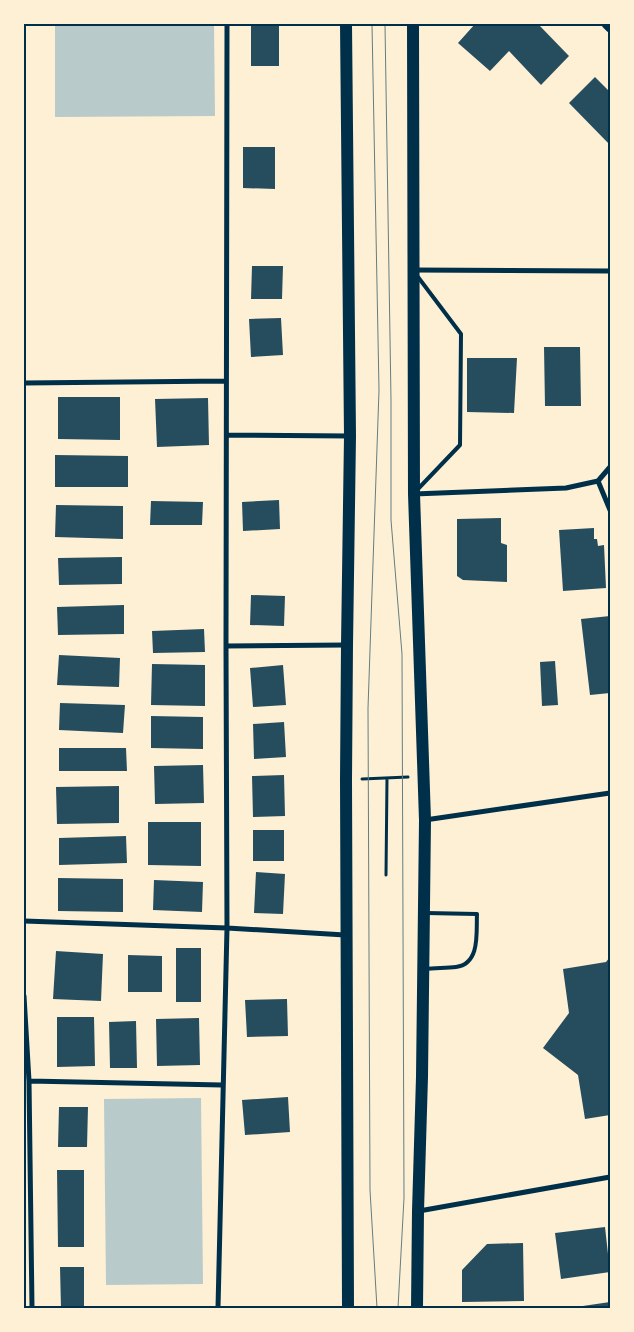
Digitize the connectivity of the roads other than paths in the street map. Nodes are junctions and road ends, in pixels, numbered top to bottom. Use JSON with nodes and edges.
{"nodes":[{"id":1,"x":227,"y":24,"type":"edge"},
{"id":2,"x":346,"y":24,"type":"edge"},
{"id":3,"x":413,"y":24,"type":"edge"},
{"id":4,"x":606,"y":24,"type":"edge"},
{"id":5,"x":610,"y":28,"type":"edge"},
{"id":6,"x":413,"y":270,"type":"junction"},
{"id":7,"x":610,"y":271,"type":"edge"},
{"id":8,"x":226,"y":381,"type":"junction"},
{"id":9,"x":24,"y":383,"type":"edge"},
{"id":10,"x":227,"y":435,"type":"junction"},
{"id":11,"x":350,"y":436,"type":"junction"},
{"id":12,"x":610,"y":467,"type":"edge"},
{"id":13,"x":598,"y":481,"type":"junction"},
{"id":14,"x":414,"y":494,"type":"junction"},
{"id":15,"x":610,"y":510,"type":"edge"},
{"id":16,"x":346,"y":645,"type":"junction"},
{"id":17,"x":226,"y":646,"type":"junction"},
{"id":18,"x":610,"y":793,"type":"edge"},
{"id":19,"x":425,"y":820,"type":"junction"},
{"id":20,"x":424,"y":912,"type":"junction"},
{"id":21,"x":24,"y":922,"type":"edge"},
{"id":22,"x":227,"y":928,"type":"junction"},
{"id":23,"x":346,"y":935,"type":"junction"},
{"id":24,"x":423,"y":969,"type":"junction"},
{"id":25,"x":24,"y":996,"type":"edge"},
{"id":26,"x":29,"y":1081,"type":"junction"},
{"id":27,"x":222,"y":1085,"type":"junction"},
{"id":28,"x":610,"y":1177,"type":"edge"},
{"id":29,"x":418,"y":1211,"type":"junction"},
{"id":30,"x":32,"y":1308,"type":"edge"},
{"id":31,"x":218,"y":1308,"type":"edge"},
{"id":32,"x":348,"y":1308,"type":"edge"},
{"id":33,"x":418,"y":1308,"type":"edge"}],
"edges":[{"from":1,"to":8,"type":"street"},
{"from":2,"to":11,"type":"main road"},
{"from":3,"to":6,"type":"main road"},
{"from":4,"to":5,"type":"street"},
{"from":6,"to":7,"type":"street"},
{"from":6,"to":14,"type":"main road"},
{"from":6,"to":14,"type":"lane"},
{"from":8,"to":9,"type":"street"},
{"from":8,"to":10,"type":"street"},
{"from":10,"to":11,"type":"street"},
{"from":10,"to":17,"type":"street"},
{"from":11,"to":16,"type":"main road"},
{"from":12,"to":13,"type":"street"},
{"from":13,"to":14,"type":"street"},
{"from":13,"to":15,"type":"street"},
{"from":14,"to":19,"type":"main road"},
{"from":16,"to":17,"type":"street"},
{"from":16,"to":23,"type":"main road"},
{"from":17,"to":22,"type":"street"},
{"from":18,"to":19,"type":"street"},
{"from":19,"to":20,"type":"main road"},
{"from":20,"to":24,"type":"main road"},
{"from":20,"to":24,"type":"lane"},
{"from":21,"to":22,"type":"street"},
{"from":22,"to":23,"type":"street"},
{"from":22,"to":27,"type":"street"},
{"from":23,"to":32,"type":"main road"},
{"from":24,"to":29,"type":"main road"},
{"from":25,"to":26,"type":"street"},
{"from":26,"to":27,"type":"street"},
{"from":26,"to":30,"type":"street"},
{"from":27,"to":31,"type":"street"},
{"from":28,"to":29,"type":"street"},
{"from":29,"to":33,"type":"main road"}]}
